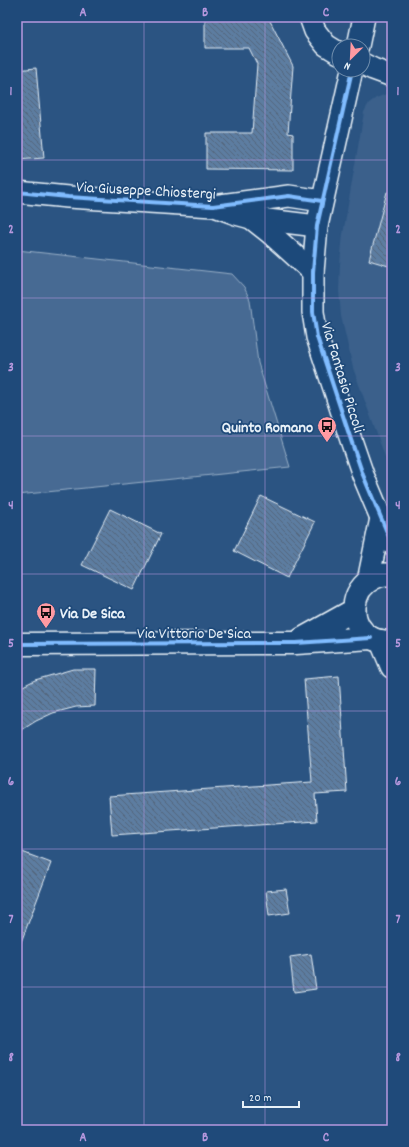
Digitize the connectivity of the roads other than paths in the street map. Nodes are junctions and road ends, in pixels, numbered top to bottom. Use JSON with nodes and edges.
{"nodes":[{"id":1,"x":310,"y":17,"type":"edge"},
{"id":2,"x":364,"y":17,"type":"edge"},
{"id":3,"x":360,"y":38,"type":"edge"},
{"id":4,"x":331,"y":48,"type":"edge"},
{"id":5,"x":371,"y":68,"type":"edge"},
{"id":6,"x":392,"y":76,"type":"edge"},
{"id":7,"x":350,"y":78,"type":"edge"},
{"id":8,"x":17,"y":192,"type":"edge"},
{"id":9,"x":322,"y":201,"type":"junction"},
{"id":10,"x":213,"y":206,"type":"junction"},
{"id":11,"x":251,"y":218,"type":"junction"},
{"id":12,"x":317,"y":226,"type":"junction"},
{"id":13,"x":313,"y":272,"type":"junction"},
{"id":14,"x":381,"y":518,"type":"junction"},
{"id":15,"x":392,"y":544,"type":"edge"},
{"id":16,"x":392,"y":575,"type":"edge"},
{"id":17,"x":368,"y":580,"type":"junction"},
{"id":18,"x":354,"y":610,"type":"junction"},
{"id":19,"x":381,"y":640,"type":"edge"},
{"id":20,"x":296,"y":643,"type":"junction"},
{"id":21,"x":17,"y":644,"type":"edge"},
{"id":22,"x":392,"y":667,"type":"edge"}],
"edges":[{"from":1,"to":4,"type":"street"},
{"from":2,"to":3,"type":"street"},
{"from":5,"to":6,"type":"street"},
{"from":7,"to":9,"type":"street","name":"Via Fantasio Piccoli"},
{"from":8,"to":10,"type":"street","name":"Via Giuseppe Chiostergi"},
{"from":9,"to":10,"type":"street","name":"Via Giuseppe Chiostergi"},
{"from":9,"to":12,"type":"street","name":"Via Fantasio Piccoli"},
{"from":10,"to":11,"type":"street","name":"Via Giuseppe Chiostergi"},
{"from":11,"to":12,"type":"street","name":"Via Giuseppe Chiostergi"},
{"from":11,"to":13,"type":"street","name":"Via Giuseppe Chiostergi"},
{"from":12,"to":13,"type":"street","name":"Via Fantasio Piccoli"},
{"from":13,"to":14,"type":"street","name":"Via Fantasio Piccoli"},
{"from":14,"to":15,"type":"street","name":"Via Fantasio Piccoli"},
{"from":14,"to":17,"type":"street"},
{"from":16,"to":17,"type":"street"},
{"from":17,"to":18,"type":"street"},
{"from":18,"to":19,"type":"street"},
{"from":18,"to":20,"type":"street","name":"Via Vittorio De Sica"},
{"from":19,"to":20,"type":"street","name":"Via Vittorio De Sica"},
{"from":19,"to":22,"type":"street"},
{"from":20,"to":21,"type":"street","name":"Via Vittorio De Sica"}]}
